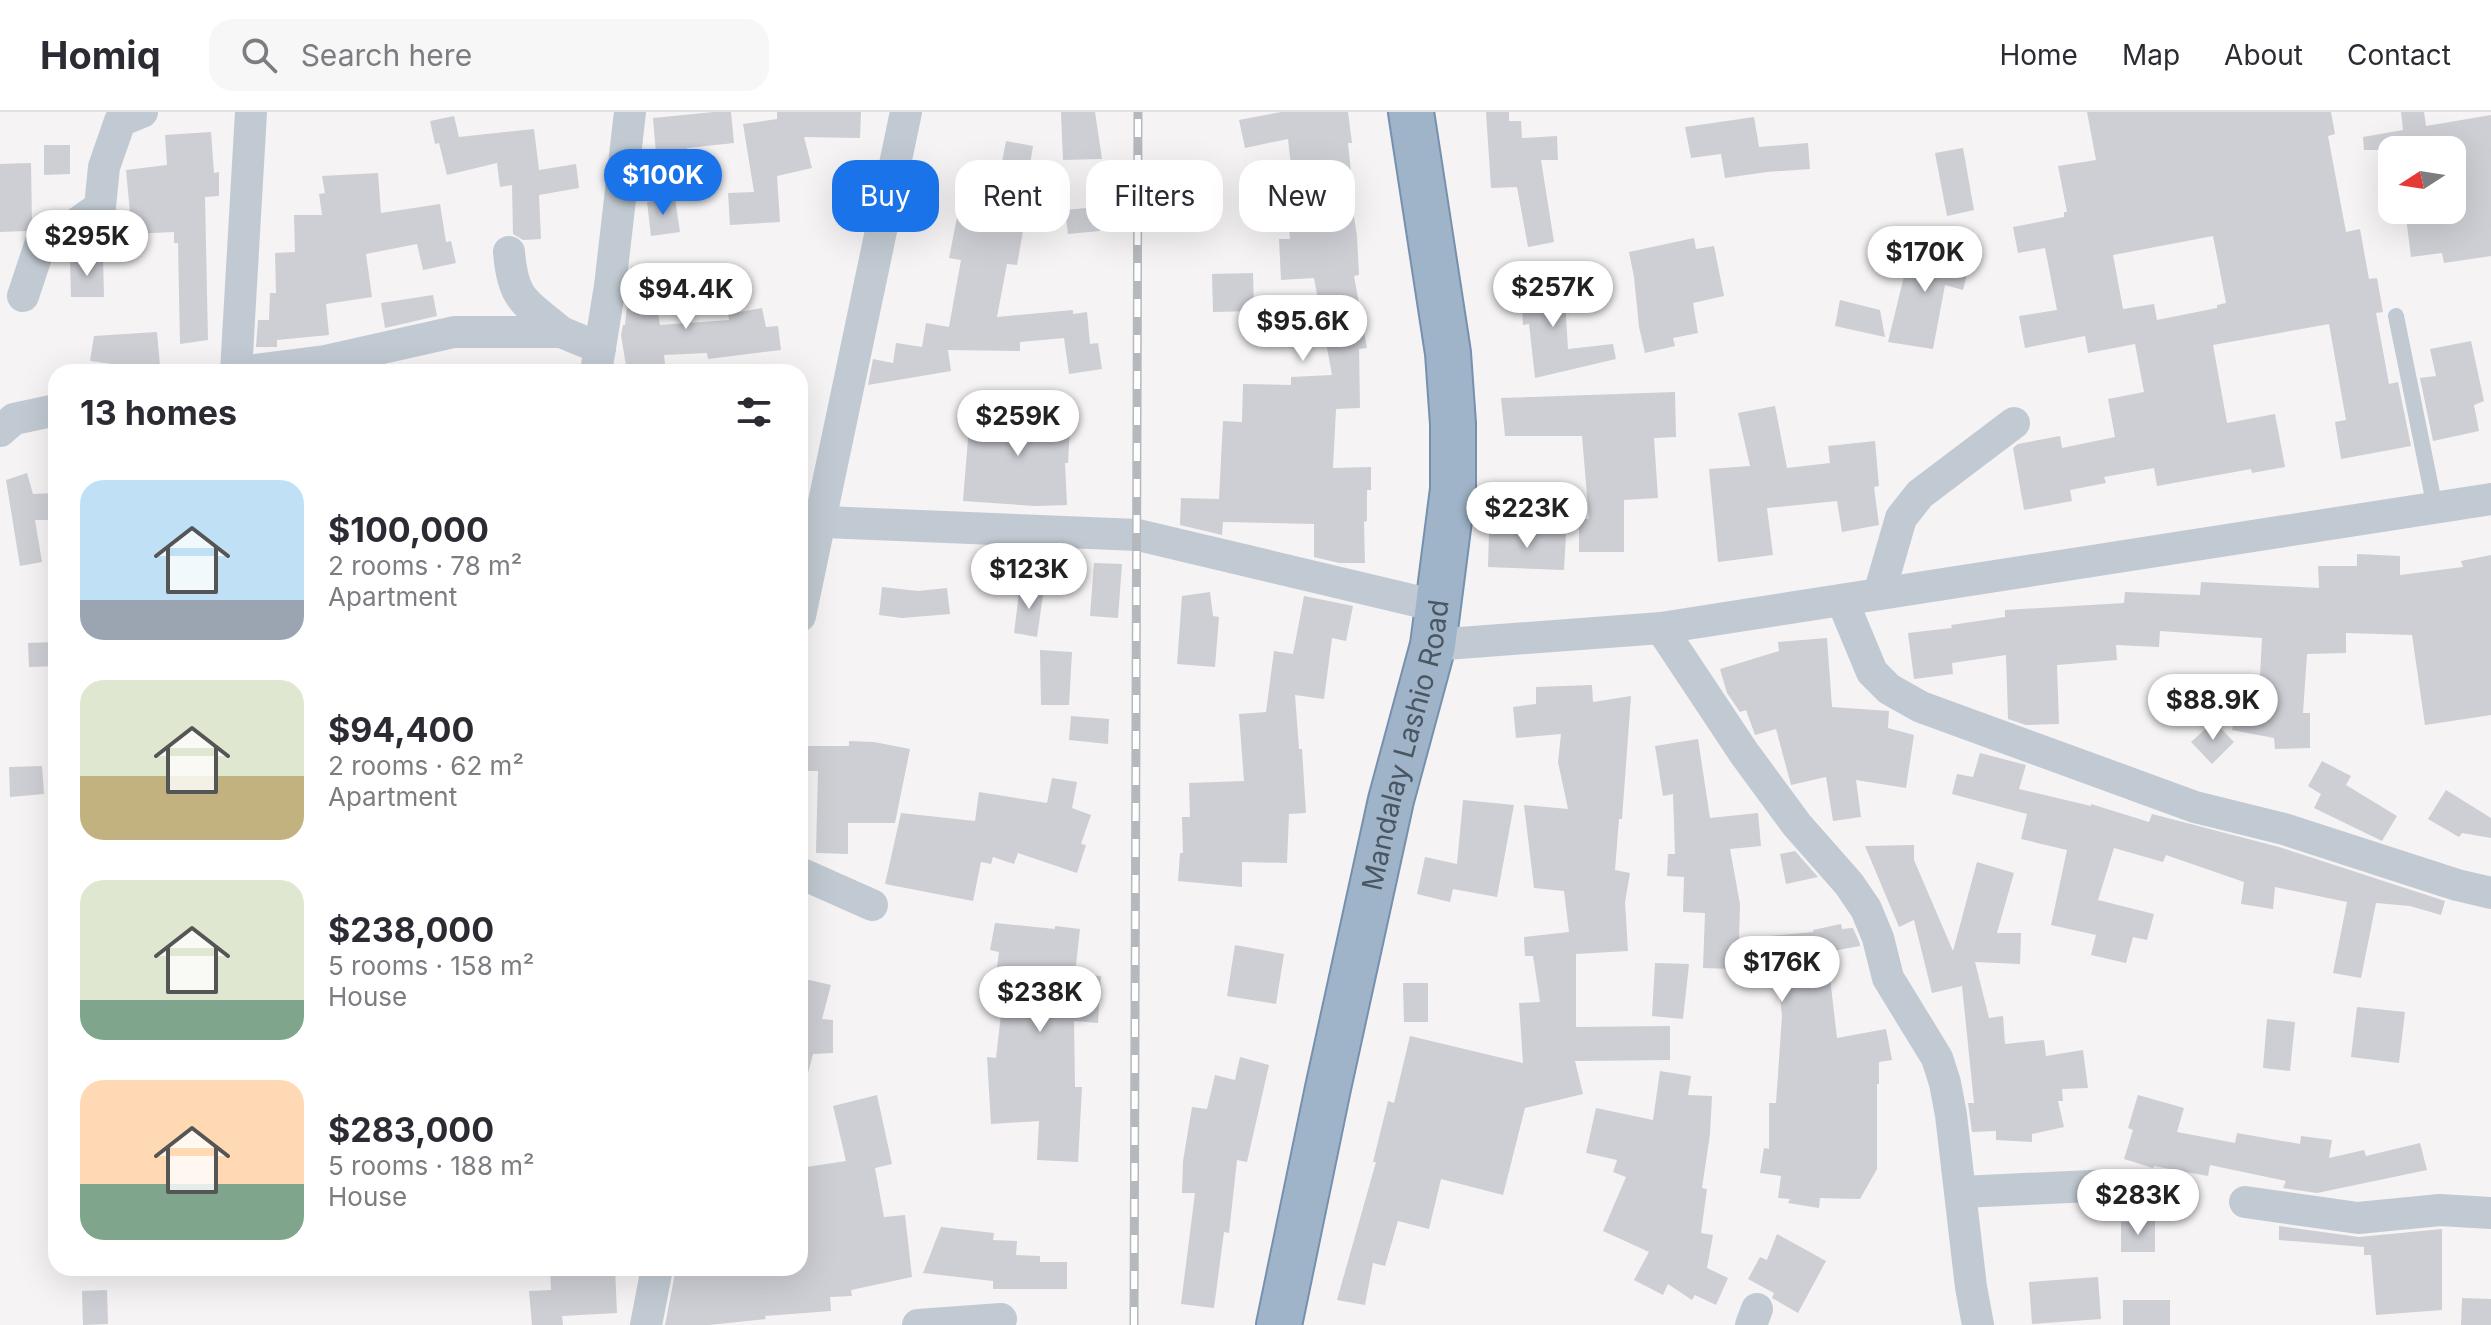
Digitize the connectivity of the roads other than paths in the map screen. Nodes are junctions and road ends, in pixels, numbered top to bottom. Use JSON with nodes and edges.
{"nodes":[{"id":1,"x":142,"y":112,"type":"edge"},
{"id":2,"x":251,"y":112,"type":"edge"},
{"id":3,"x":630,"y":112,"type":"edge"},
{"id":4,"x":906,"y":112,"type":"edge"},
{"id":5,"x":1411,"y":112,"type":"edge"},
{"id":6,"x":509,"y":252,"type":"dead end"},
{"id":7,"x":23,"y":296,"type":"dead end"},
{"id":8,"x":2396,"y":316,"type":"dead end"},
{"id":9,"x":561,"y":332,"type":"junction"},
{"id":10,"x":598,"y":360,"type":"edge"},
{"id":11,"x":238,"y":364,"type":"edge"},
{"id":12,"x":301,"y":364,"type":"edge"},
{"id":13,"x":48,"y":412,"type":"edge"},
{"id":14,"x":2014,"y":423,"type":"dead end"},
{"id":15,"x":0,"y":431,"type":"edge"},
{"id":16,"x":2491,"y":499,"type":"edge"},
{"id":17,"x":2435,"y":508,"type":"junction"},
{"id":18,"x":810,"y":522,"type":"edge"},
{"id":19,"x":1879,"y":594,"type":"junction"},
{"id":20,"x":1842,"y":600,"type":"junction"},
{"id":21,"x":1435,"y":625,"type":"junction"},
{"id":22,"x":1661,"y":628,"type":"junction"},
{"id":23,"x":808,"y":877,"type":"edge"},
{"id":24,"x":2491,"y":893,"type":"edge"},
{"id":25,"x":872,"y":905,"type":"dead end"},
{"id":26,"x":2113,"y":1185,"type":"dead end"},
{"id":27,"x":1961,"y":1192,"type":"junction"},
{"id":28,"x":2245,"y":1202,"type":"dead end"},
{"id":29,"x":2491,"y":1213,"type":"edge"},
{"id":30,"x":655,"y":1276,"type":"edge"},
{"id":31,"x":1001,"y":1319,"type":"dead end"},
{"id":32,"x":646,"y":1325,"type":"edge"},
{"id":33,"x":918,"y":1325,"type":"edge"},
{"id":34,"x":1279,"y":1325,"type":"edge"},
{"id":35,"x":1978,"y":1325,"type":"edge"}],
"edges":[{"from":1,"to":7,"type":"street"},
{"from":2,"to":11,"type":"street"},
{"from":3,"to":10,"type":"street"},
{"from":4,"to":18,"type":"street"},
{"from":5,"to":21,"type":"highway","name":"Mandalay Lashio Road"},
{"from":6,"to":9,"type":"street"},
{"from":8,"to":17,"type":"lane"},
{"from":9,"to":10,"type":"street"},
{"from":9,"to":12,"type":"street"},
{"from":13,"to":15,"type":"street"},
{"from":14,"to":19,"type":"street"},
{"from":16,"to":17,"type":"street"},
{"from":17,"to":19,"type":"street"},
{"from":18,"to":21,"type":"street"},
{"from":19,"to":20,"type":"street"},
{"from":20,"to":22,"type":"street"},
{"from":20,"to":24,"type":"street"},
{"from":21,"to":22,"type":"street"},
{"from":21,"to":34,"type":"highway","name":"Mandalay Lashio Road"},
{"from":22,"to":27,"type":"street"},
{"from":23,"to":25,"type":"street"},
{"from":26,"to":27,"type":"street"},
{"from":27,"to":35,"type":"street"},
{"from":28,"to":29,"type":"street"},
{"from":30,"to":32,"type":"street"},
{"from":31,"to":33,"type":"street"}]}
